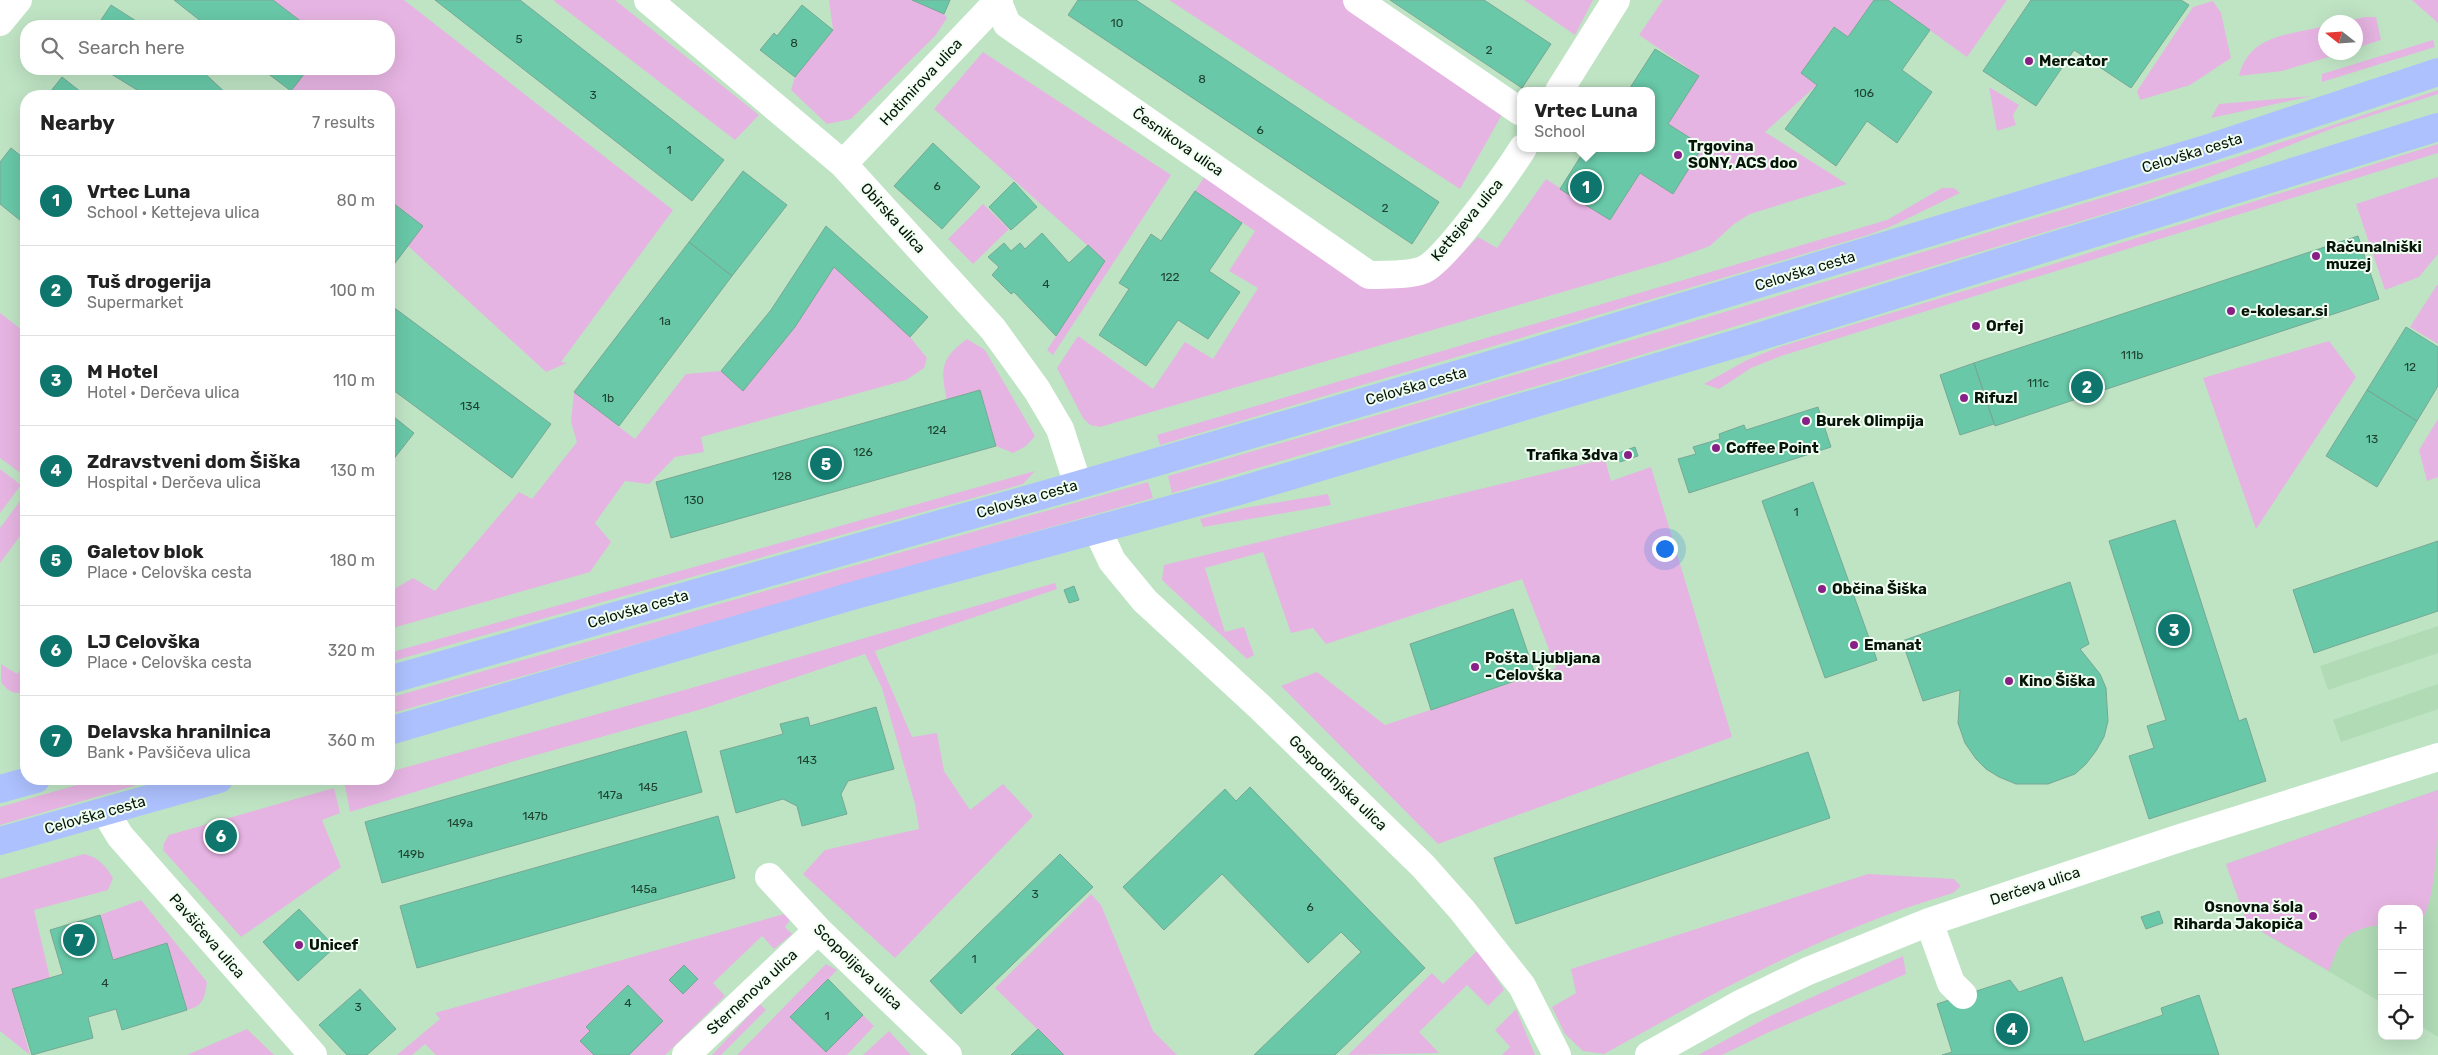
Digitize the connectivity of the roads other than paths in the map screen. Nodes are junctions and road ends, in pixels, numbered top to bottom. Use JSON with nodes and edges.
{"nodes":[{"id":1,"x":18,"y":0,"type":"edge"},
{"id":2,"x":648,"y":0,"type":"edge"},
{"id":3,"x":998,"y":0,"type":"edge"},
{"id":4,"x":1357,"y":0,"type":"edge"},
{"id":5,"x":1616,"y":0,"type":"edge"},
{"id":6,"x":0,"y":22,"type":"edge"},
{"id":7,"x":2438,"y":72,"type":"edge"},
{"id":8,"x":1562,"y":87,"type":"edge"},
{"id":9,"x":1517,"y":109,"type":"edge"},
{"id":10,"x":2438,"y":127,"type":"edge"},
{"id":11,"x":1521,"y":152,"type":"edge"},
{"id":12,"x":843,"y":164,"type":"junction"},
{"id":13,"x":1369,"y":275,"type":"joint"},
{"id":14,"x":1078,"y":485,"type":"junction"},
{"id":15,"x":1098,"y":531,"type":"junction"},
{"id":16,"x":395,"y":678,"type":"edge"},
{"id":17,"x":395,"y":729,"type":"edge"},
{"id":18,"x":2438,"y":757,"type":"edge"},
{"id":19,"x":20,"y":783,"type":"edge"},
{"id":20,"x":199,"y":785,"type":"edge"},
{"id":21,"x":0,"y":789,"type":"edge"},
{"id":22,"x":106,"y":812,"type":"junction"},
{"id":23,"x":0,"y":842,"type":"edge"},
{"id":24,"x":769,"y":877,"type":"dead end"},
{"id":25,"x":1929,"y":922,"type":"junction"},
{"id":26,"x":818,"y":930,"type":"junction"},
{"id":27,"x":1963,"y":995,"type":"dead end"},
{"id":28,"x":313,"y":1055,"type":"edge"},
{"id":29,"x":686,"y":1055,"type":"edge"},
{"id":30,"x":948,"y":1055,"type":"edge"},
{"id":31,"x":1557,"y":1055,"type":"edge"},
{"id":32,"x":1649,"y":1055,"type":"edge"}],
"edges":[{"from":1,"to":6,"type":"street"},
{"from":2,"to":12,"type":"street","name":"Obirska ulica"},
{"from":3,"to":12,"type":"street","name":"Hotimirova ulica"},
{"from":3,"to":13,"type":"street","name":"Česnikova ulica"},
{"from":4,"to":9,"type":"street"},
{"from":5,"to":8,"type":"street"},
{"from":7,"to":14,"type":"main road","name":"Celovška cesta"},
{"from":10,"to":15,"type":"main road"},
{"from":11,"to":13,"type":"street","name":"Kettejeva ulica"},
{"from":12,"to":14,"type":"street","name":"Obirska ulica"},
{"from":14,"to":16,"type":"main road","name":"Celovška cesta"},
{"from":15,"to":17,"type":"main road"},
{"from":15,"to":31,"type":"street","name":"Gospodinjska ulica"},
{"from":18,"to":25,"type":"street","name":"Derčeva ulica"},
{"from":19,"to":21,"type":"main road"},
{"from":20,"to":22,"type":"main road","name":"Celovška cesta"},
{"from":22,"to":23,"type":"main road","name":"Celovška cesta"},
{"from":22,"to":28,"type":"street","name":"Pavšičeva ulica"},
{"from":24,"to":26,"type":"street","name":"Scopolijeva ulica"},
{"from":25,"to":27,"type":"street"},
{"from":25,"to":32,"type":"street","name":"Derčeva ulica"},
{"from":26,"to":29,"type":"street","name":"Sternenova ulica"},
{"from":26,"to":30,"type":"street","name":"Scopolijeva ulica"}]}
